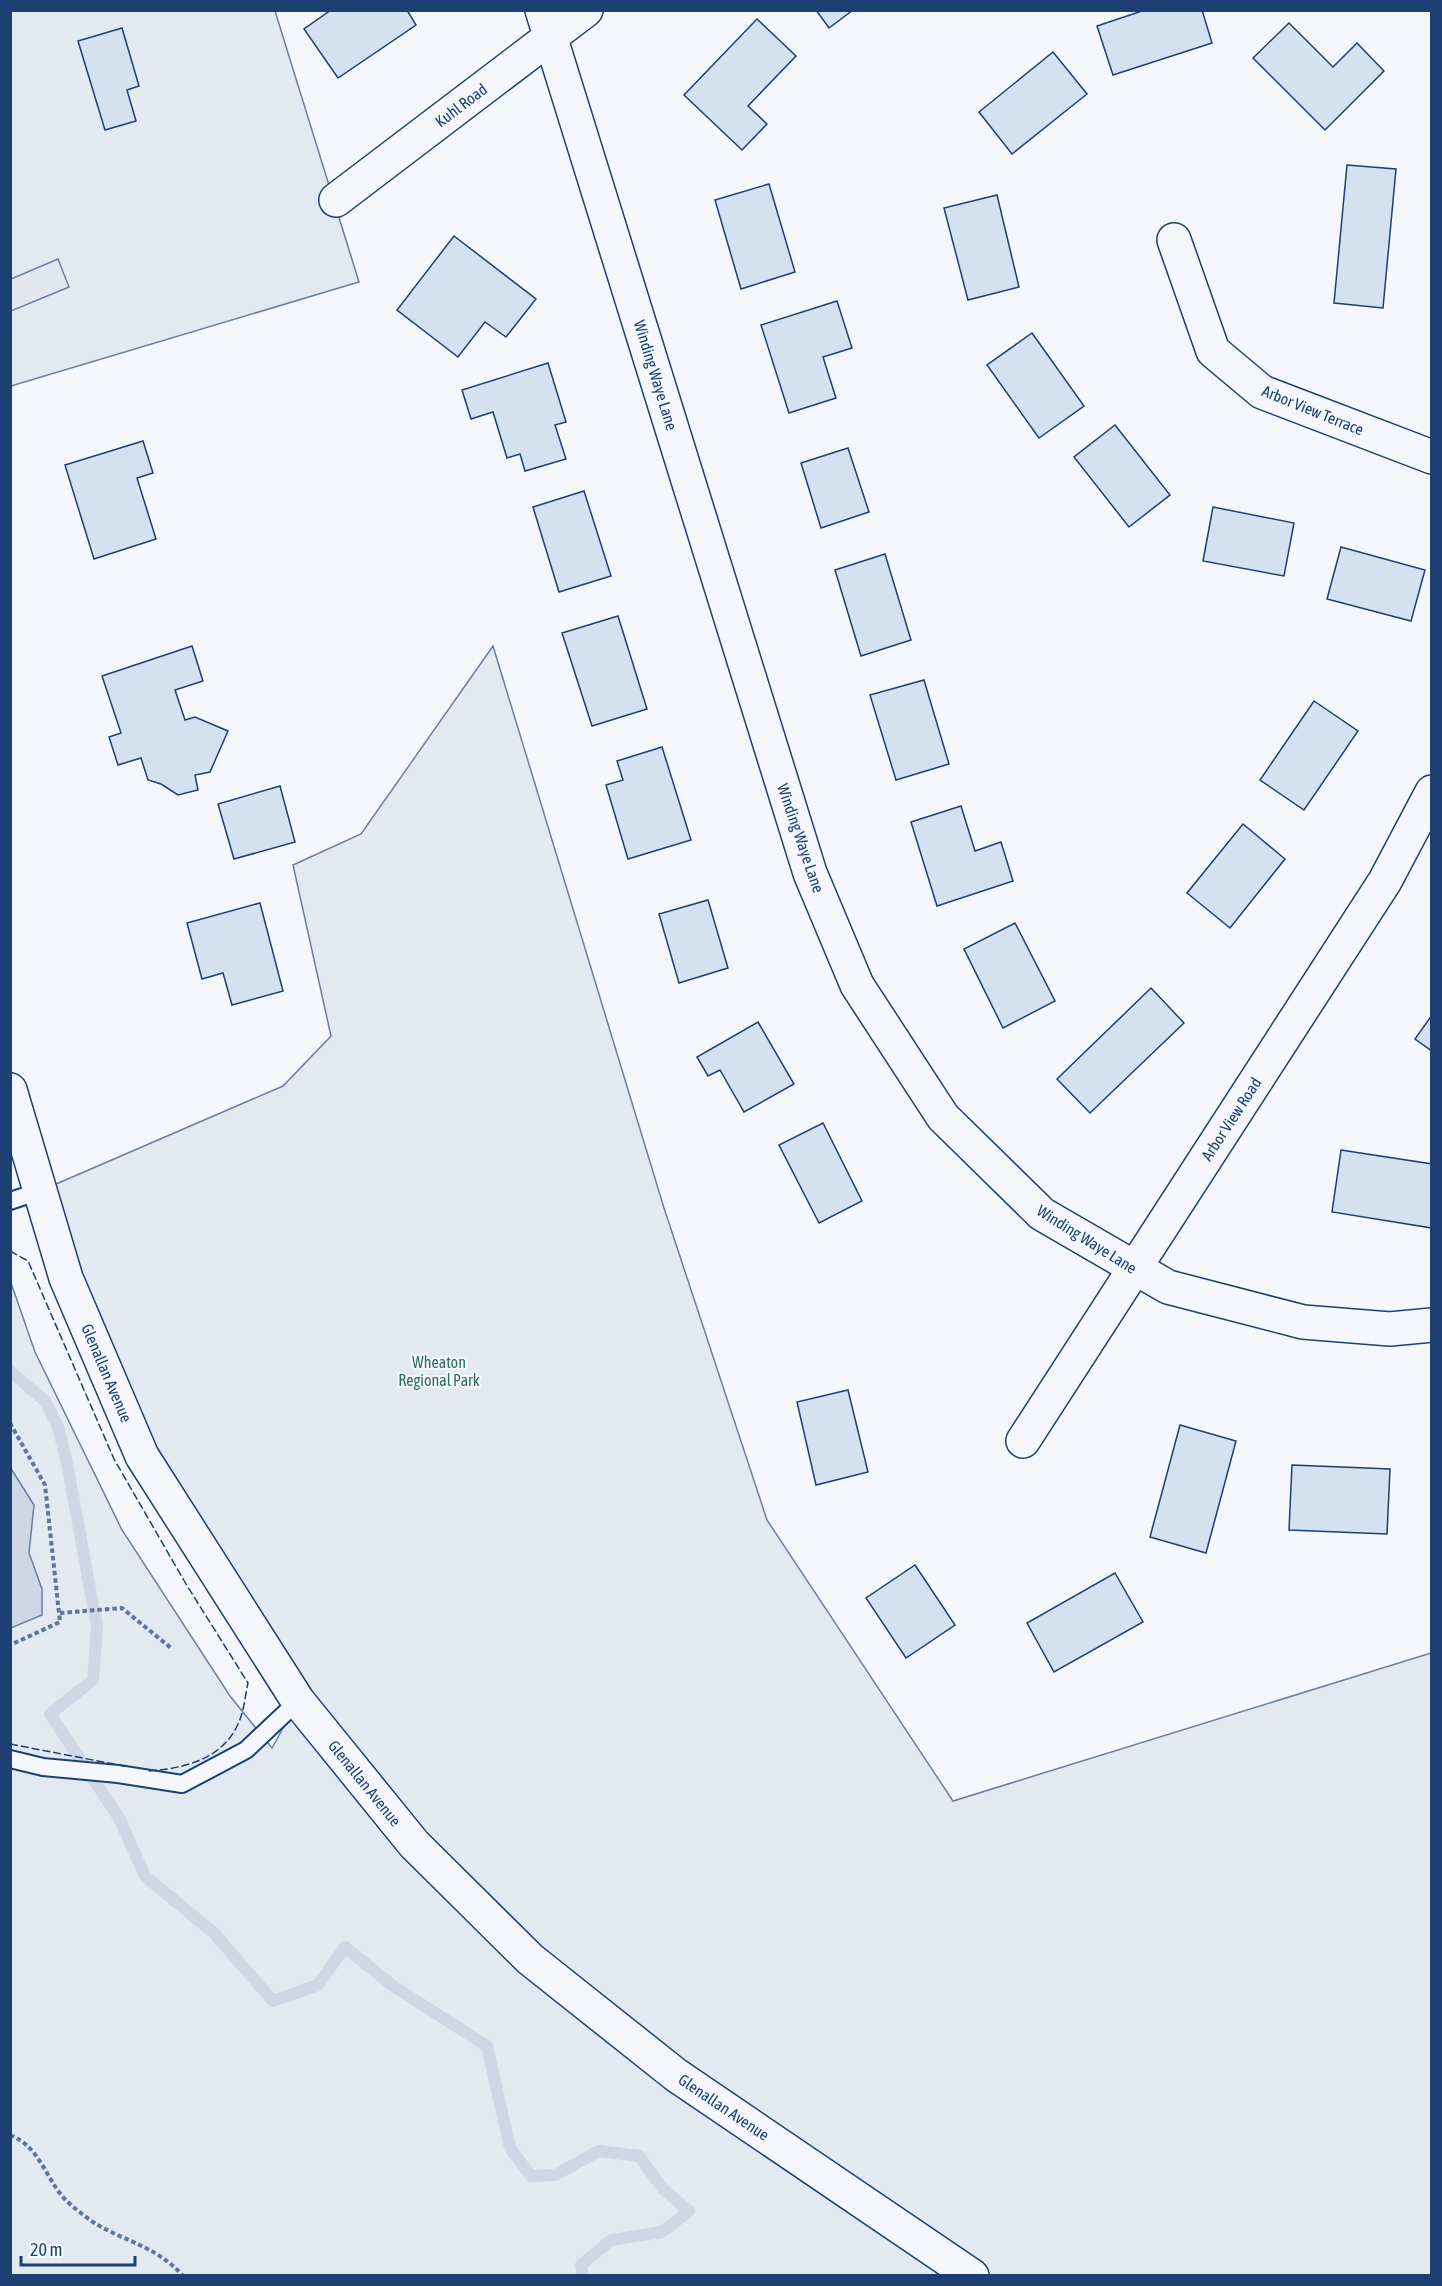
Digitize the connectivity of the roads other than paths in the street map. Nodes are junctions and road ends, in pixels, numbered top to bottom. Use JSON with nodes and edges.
{"nodes":[{"id":1,"x":586,"y":10,"type":"edge"},
{"id":2,"x":547,"y":23,"type":"edge"},
{"id":3,"x":336,"y":200,"type":"dead end"},
{"id":4,"x":1174,"y":240,"type":"dead end"},
{"id":5,"x":1431,"y":457,"type":"edge"},
{"id":6,"x":1431,"y":792,"type":"edge"},
{"id":7,"x":10,"y":1090,"type":"edge"},
{"id":8,"x":25,"y":1196,"type":"edge"},
{"id":9,"x":1135,"y":1269,"type":"junction"},
{"id":10,"x":1431,"y":1325,"type":"edge"},
{"id":11,"x":1023,"y":1441,"type":"dead end"},
{"id":12,"x":298,"y":1701,"type":"junction"},
{"id":13,"x":10,"y":1759,"type":"edge"},
{"id":14,"x":972,"y":2276,"type":"edge"}],
"edges":[{"from":1,"to":2,"type":"street","name":"Kuhl Road"},
{"from":2,"to":3,"type":"street","name":"Kuhl Road"},
{"from":2,"to":9,"type":"street","name":"Winding Waye Lane"},
{"from":4,"to":5,"type":"street","name":"Arbor View Terrace"},
{"from":6,"to":9,"type":"street","name":"Arbor View Road"},
{"from":7,"to":8,"type":"street","name":"Glenallan Avenue"},
{"from":8,"to":12,"type":"street","name":"Glenallan Avenue"},
{"from":9,"to":10,"type":"street","name":"Winding Waye Lane"},
{"from":9,"to":11,"type":"street","name":"Arbor View Road"},
{"from":12,"to":13,"type":"lane"},
{"from":12,"to":14,"type":"street","name":"Glenallan Avenue"}]}
